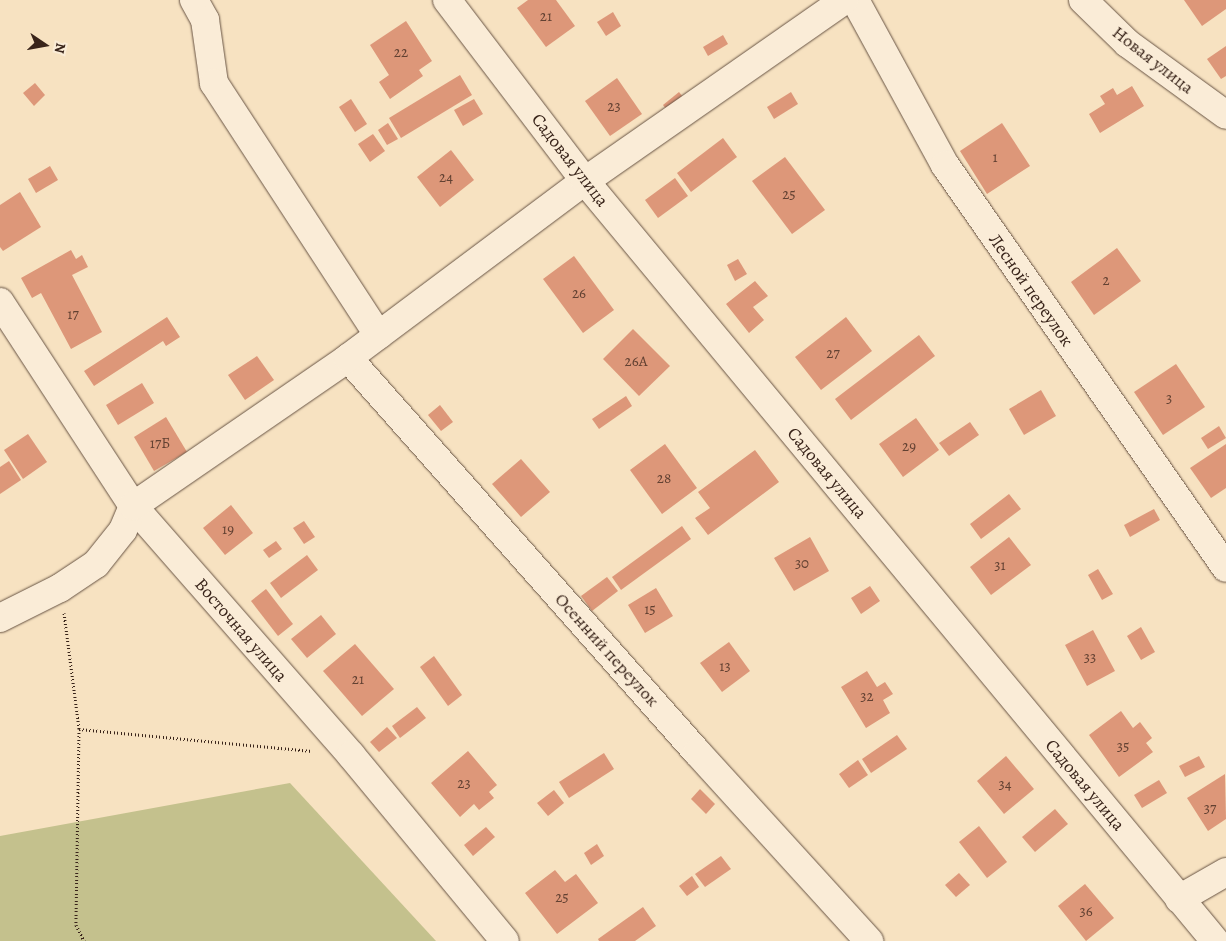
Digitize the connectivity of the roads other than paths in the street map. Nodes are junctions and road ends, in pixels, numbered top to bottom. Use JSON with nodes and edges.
{"nodes":[{"id":1,"x":194,"y":0,"type":"edge"},
{"id":2,"x":447,"y":0,"type":"edge"},
{"id":3,"x":844,"y":0,"type":"edge"},
{"id":4,"x":855,"y":0,"type":"edge"},
{"id":5,"x":1084,"y":0,"type":"edge"},
{"id":6,"x":812,"y":9,"type":"edge"},
{"id":7,"x":1226,"y":115,"type":"edge"},
{"id":8,"x":585,"y":181,"type":"junction"},
{"id":9,"x":0,"y":302,"type":"edge"},
{"id":10,"x":378,"y":335,"type":"junction"},
{"id":11,"x":348,"y":358,"type":"junction"},
{"id":12,"x":133,"y":506,"type":"junction"},
{"id":13,"x":1226,"y":568,"type":"edge"},
{"id":14,"x":0,"y":618,"type":"edge"},
{"id":15,"x":1226,"y":872,"type":"edge"},
{"id":16,"x":1180,"y":899,"type":"junction"},
{"id":17,"x":505,"y":941,"type":"edge"},
{"id":18,"x":869,"y":941,"type":"edge"},
{"id":19,"x":1215,"y":941,"type":"edge"}],
"edges":[{"from":1,"to":10,"type":"street"},
{"from":2,"to":8,"type":"street","name":"Садовая улица"},
{"from":3,"to":6,"type":"street"},
{"from":4,"to":13,"type":"street","name":"Лесной переулок"},
{"from":5,"to":7,"type":"street","name":"Новая улица"},
{"from":6,"to":8,"type":"street"},
{"from":8,"to":10,"type":"street"},
{"from":8,"to":16,"type":"street","name":"Садовая улица"},
{"from":9,"to":12,"type":"street","name":"Восточная улица"},
{"from":10,"to":11,"type":"street"},
{"from":11,"to":12,"type":"street"},
{"from":11,"to":18,"type":"street","name":"Осенний переулок"},
{"from":12,"to":14,"type":"street"},
{"from":12,"to":17,"type":"street","name":"Восточная улица"},
{"from":15,"to":16,"type":"street"},
{"from":16,"to":19,"type":"street","name":"Садовая улица"}]}
